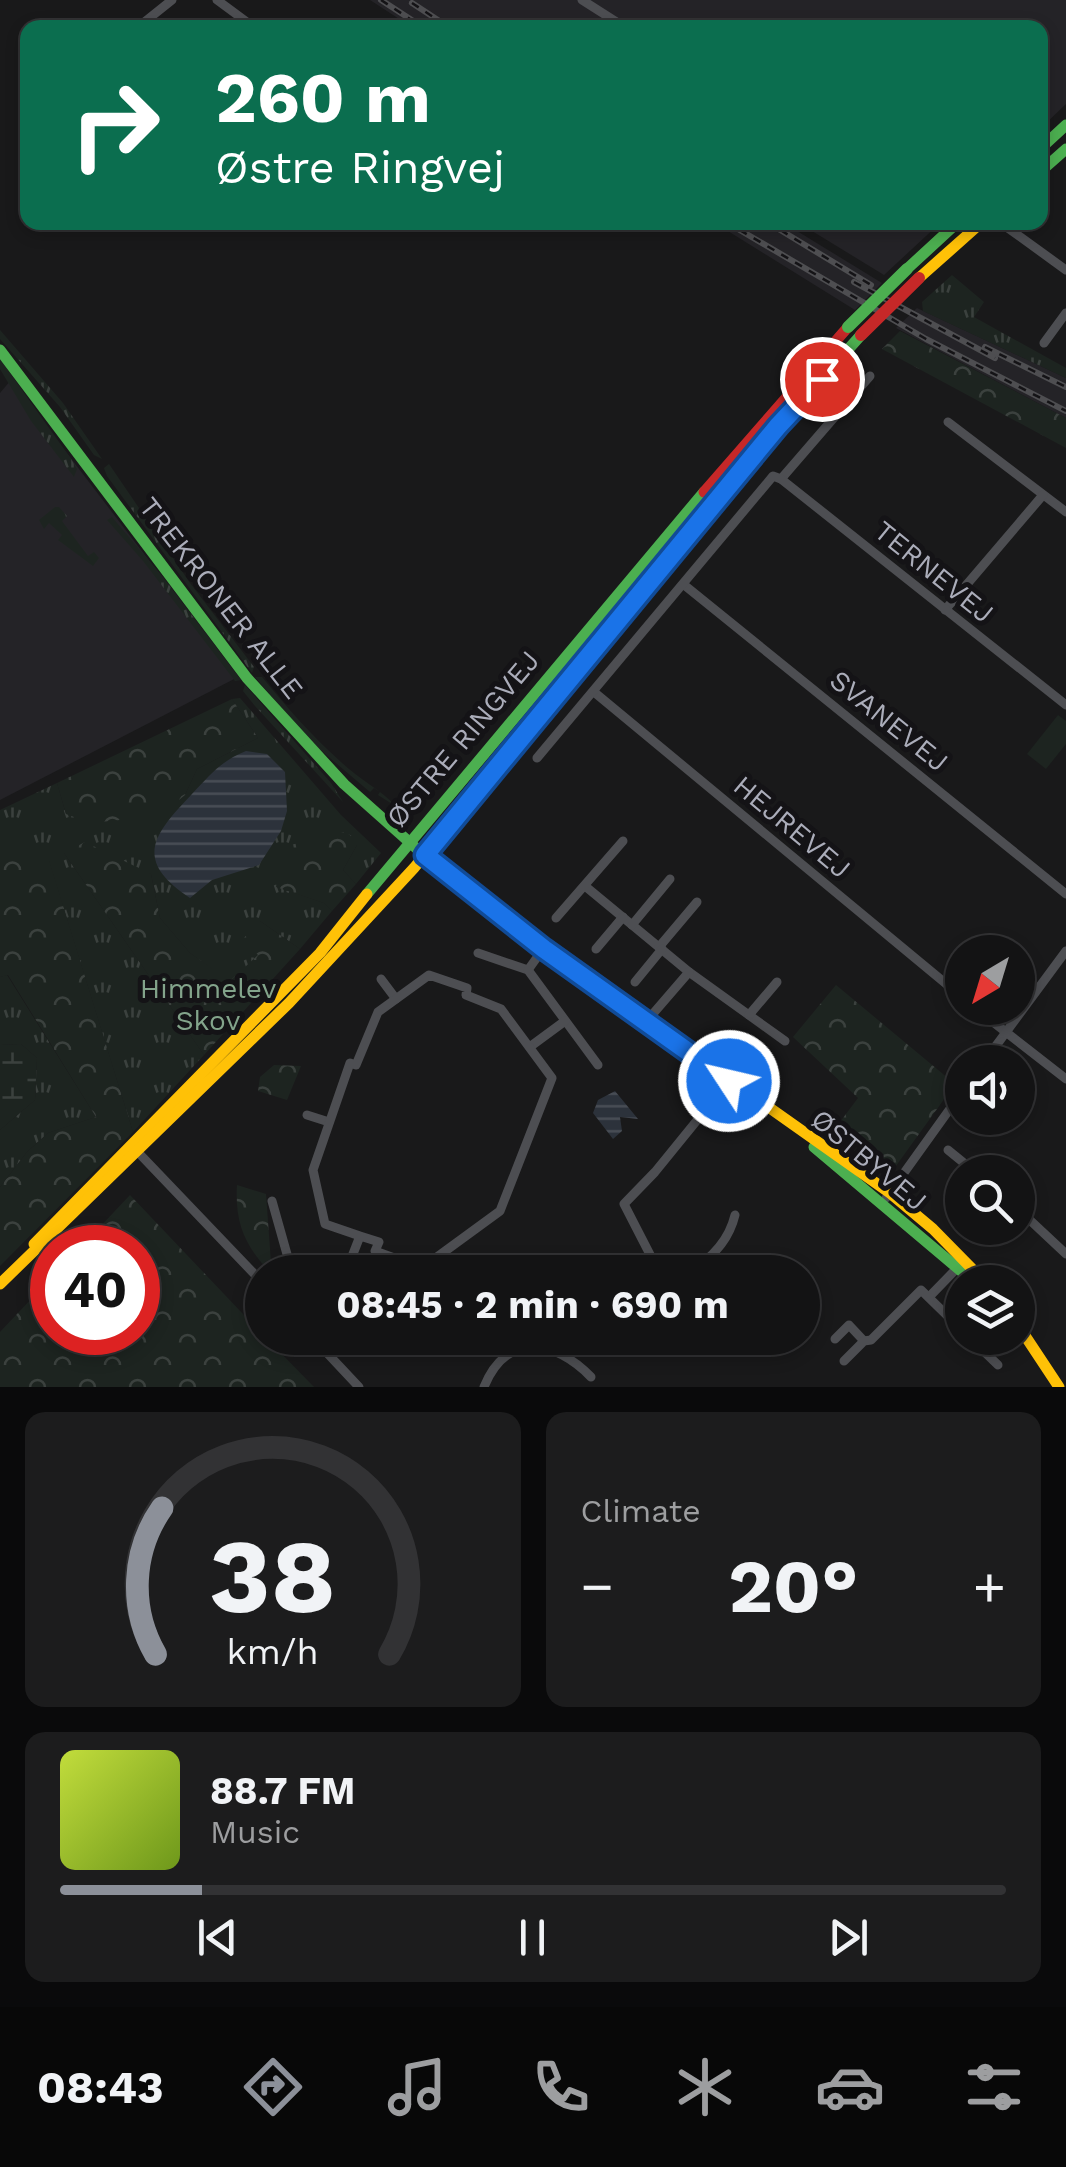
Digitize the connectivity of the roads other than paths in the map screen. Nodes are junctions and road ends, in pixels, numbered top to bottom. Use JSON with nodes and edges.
{"nodes":[{"id":1,"x":172,"y":0,"type":"edge"},
{"id":2,"x":217,"y":0,"type":"edge"},
{"id":3,"x":582,"y":0,"type":"edge"},
{"id":4,"x":147,"y":20,"type":"edge"},
{"id":5,"x":244,"y":20,"type":"edge"},
{"id":6,"x":613,"y":20,"type":"edge"},
{"id":7,"x":949,"y":230,"type":"edge"},
{"id":8,"x":973,"y":230,"type":"edge"},
{"id":9,"x":1011,"y":230,"type":"edge"},
{"id":10,"x":1066,"y":270,"type":"edge"},
{"id":11,"x":1066,"y":313,"type":"edge"},
{"id":12,"x":1044,"y":342,"type":"dead end"},
{"id":13,"x":0,"y":350,"type":"edge"},
{"id":14,"x":870,"y":376,"type":"dead end"},
{"id":15,"x":948,"y":422,"type":"dead end"},
{"id":16,"x":778,"y":478,"type":"junction"},
{"id":17,"x":1043,"y":495,"type":"junction"},
{"id":18,"x":1066,"y":512,"type":"edge"},
{"id":19,"x":683,"y":584,"type":"junction"},
{"id":20,"x":946,"y":610,"type":"junction"},
{"id":21,"x":594,"y":692,"type":"junction"},
{"id":22,"x":1066,"y":706,"type":"edge"},
{"id":23,"x":537,"y":758,"type":"dead end"},
{"id":24,"x":623,"y":841,"type":"dead end"},
{"id":25,"x":410,"y":842,"type":"junction"},
{"id":26,"x":425,"y":855,"type":"junction"},
{"id":27,"x":670,"y":880,"type":"dead end"},
{"id":28,"x":584,"y":886,"type":"junction"},
{"id":29,"x":1066,"y":894,"type":"edge"},
{"id":30,"x":697,"y":902,"type":"dead end"},
{"id":31,"x":623,"y":917,"type":"junction"},
{"id":32,"x":556,"y":918,"type":"dead end"},
{"id":33,"x":632,"y":925,"type":"junction"},
{"id":34,"x":660,"y":948,"type":"junction"},
{"id":35,"x":544,"y":949,"type":"junction"},
{"id":36,"x":596,"y":949,"type":"dead end"},
{"id":37,"x":1066,"y":952,"type":"edge"},
{"id":38,"x":478,"y":953,"type":"dead end"},
{"id":39,"x":528,"y":970,"type":"junction"},
{"id":40,"x":689,"y":972,"type":"junction"},
{"id":41,"x":382,"y":979,"type":"dead end"},
{"id":42,"x":635,"y":982,"type":"dead end"},
{"id":43,"x":777,"y":982,"type":"dead end"},
{"id":44,"x":945,"y":983,"type":"edge"},
{"id":45,"x":396,"y":999,"type":"junction"},
{"id":46,"x":749,"y":1015,"type":"junction"},
{"id":47,"x":566,"y":1021,"type":"junction"},
{"id":48,"x":645,"y":1022,"type":"junction"},
{"id":49,"x":996,"y":1025,"type":"edge"},
{"id":50,"x":1006,"y":1033,"type":"junction"},
{"id":51,"x":785,"y":1041,"type":"dead end"},
{"id":52,"x":997,"y":1045,"type":"edge"},
{"id":53,"x":530,"y":1046,"type":"junction"},
{"id":54,"x":598,"y":1064,"type":"dead end"},
{"id":55,"x":1066,"y":1079,"type":"edge"},
{"id":56,"x":729,"y":1081,"type":"junction"},
{"id":57,"x":307,"y":1115,"type":"dead end"},
{"id":58,"x":945,"y":1116,"type":"edge"},
{"id":59,"x":329,"y":1122,"type":"junction"},
{"id":60,"x":135,"y":1149,"type":"junction"},
{"id":61,"x":948,"y":1150,"type":"dead end"},
{"id":62,"x":954,"y":1155,"type":"edge"},
{"id":63,"x":886,"y":1198,"type":"junction"},
{"id":64,"x":272,"y":1201,"type":"dead end"},
{"id":65,"x":734,"y":1215,"type":"dead end"},
{"id":66,"x":1035,"y":1224,"type":"edge"},
{"id":67,"x":360,"y":1236,"type":"junction"},
{"id":68,"x":1066,"y":1254,"type":"edge"},
{"id":69,"x":286,"y":1255,"type":"edge"},
{"id":70,"x":353,"y":1255,"type":"edge"},
{"id":71,"x":650,"y":1255,"type":"edge"},
{"id":72,"x":712,"y":1255,"type":"edge"},
{"id":73,"x":961,"y":1263,"type":"junction"},
{"id":74,"x":245,"y":1264,"type":"edge"},
{"id":75,"x":964,"y":1265,"type":"edge"},
{"id":76,"x":0,"y":1284,"type":"edge"},
{"id":77,"x":929,"y":1297,"type":"junction"},
{"id":78,"x":945,"y":1313,"type":"edge"},
{"id":79,"x":835,"y":1339,"type":"dead end"},
{"id":80,"x":864,"y":1340,"type":"junction"},
{"id":81,"x":1035,"y":1352,"type":"edge"},
{"id":82,"x":330,"y":1355,"type":"edge"},
{"id":83,"x":988,"y":1355,"type":"edge"},
{"id":84,"x":844,"y":1361,"type":"dead end"},
{"id":85,"x":998,"y":1364,"type":"dead end"},
{"id":86,"x":591,"y":1377,"type":"dead end"},
{"id":87,"x":359,"y":1387,"type":"edge"},
{"id":88,"x":484,"y":1387,"type":"edge"},
{"id":89,"x":1059,"y":1387,"type":"edge"}],
"edges":[{"from":1,"to":4,"type":"street"},
{"from":2,"to":5,"type":"street"},
{"from":3,"to":6,"type":"street"},
{"from":7,"to":25,"type":"main road","name":"ØSTRE RINGVEJ","bridge":true},
{"from":8,"to":26,"type":"main road","name":"ØSTRE RINGVEJ","bridge":true},
{"from":9,"to":10,"type":"street"},
{"from":11,"to":12,"type":"street"},
{"from":13,"to":25,"type":"main road","name":"TREKRONER ALLE"},
{"from":14,"to":16,"type":"street"},
{"from":15,"to":17,"type":"street"},
{"from":16,"to":19,"type":"street"},
{"from":16,"to":20,"type":"street","name":"TERNEVEJ"},
{"from":17,"to":18,"type":"street"},
{"from":17,"to":20,"type":"street"},
{"from":19,"to":21,"type":"street"},
{"from":19,"to":29,"type":"street","name":"SVANEVEJ"},
{"from":20,"to":22,"type":"street","name":"TERNEVEJ"},
{"from":21,"to":23,"type":"street"},
{"from":21,"to":44,"type":"street","name":"HEJREVEJ"},
{"from":24,"to":28,"type":"street"},
{"from":25,"to":26,"type":"main road","name":"TREKRONER ALLE"},
{"from":25,"to":60,"type":"main road","name":"ØSTRE RINGVEJ"},
{"from":26,"to":35,"type":"main road","name":"ØSTBYVEJ"},
{"from":26,"to":60,"type":"main road","name":"ØSTRE RINGVEJ"},
{"from":27,"to":33,"type":"street"},
{"from":28,"to":31,"type":"street"},
{"from":28,"to":32,"type":"street"},
{"from":30,"to":34,"type":"street"},
{"from":31,"to":33,"type":"street"},
{"from":31,"to":36,"type":"street"},
{"from":33,"to":34,"type":"street"},
{"from":34,"to":40,"type":"street"},
{"from":34,"to":42,"type":"street"},
{"from":35,"to":39,"type":"street"},
{"from":35,"to":48,"type":"main road","name":"ØSTBYVEJ"},
{"from":37,"to":50,"type":"street"},
{"from":38,"to":39,"type":"street"},
{"from":39,"to":47,"type":"street"},
{"from":40,"to":46,"type":"street"},
{"from":40,"to":48,"type":"street"},
{"from":41,"to":45,"type":"street"},
{"from":43,"to":46,"type":"street"},
{"from":45,"to":53,"type":"street"},
{"from":45,"to":59,"type":"street"},
{"from":46,"to":51,"type":"street"},
{"from":47,"to":53,"type":"street"},
{"from":47,"to":54,"type":"street"},
{"from":48,"to":56,"type":"main road","name":"ØSTBYVEJ"},
{"from":49,"to":50,"type":"street"},
{"from":50,"to":52,"type":"street"},
{"from":50,"to":55,"type":"street"},
{"from":53,"to":67,"type":"street"},
{"from":56,"to":63,"type":"main road","name":"ØSTBYVEJ"},
{"from":56,"to":71,"type":"street"},
{"from":57,"to":59,"type":"street"},
{"from":58,"to":63,"type":"street"},
{"from":59,"to":67,"type":"street"},
{"from":60,"to":74,"type":"street"},
{"from":60,"to":76,"type":"main road","name":"ØSTRE RINGVEJ"},
{"from":61,"to":62,"type":"street"},
{"from":63,"to":73,"type":"main road","name":"ØSTBYVEJ"},
{"from":64,"to":69,"type":"street"},
{"from":65,"to":72,"type":"street"},
{"from":66,"to":68,"type":"street"},
{"from":67,"to":70,"type":"street"},
{"from":73,"to":75,"type":"main road","name":"ØSTBYVEJ"},
{"from":73,"to":77,"type":"street"},
{"from":77,"to":78,"type":"street"},
{"from":77,"to":80,"type":"street"},
{"from":79,"to":80,"type":"street"},
{"from":80,"to":84,"type":"street"},
{"from":81,"to":89,"type":"main road"},
{"from":82,"to":87,"type":"street"},
{"from":83,"to":85,"type":"street"},
{"from":86,"to":88,"type":"street"}]}
